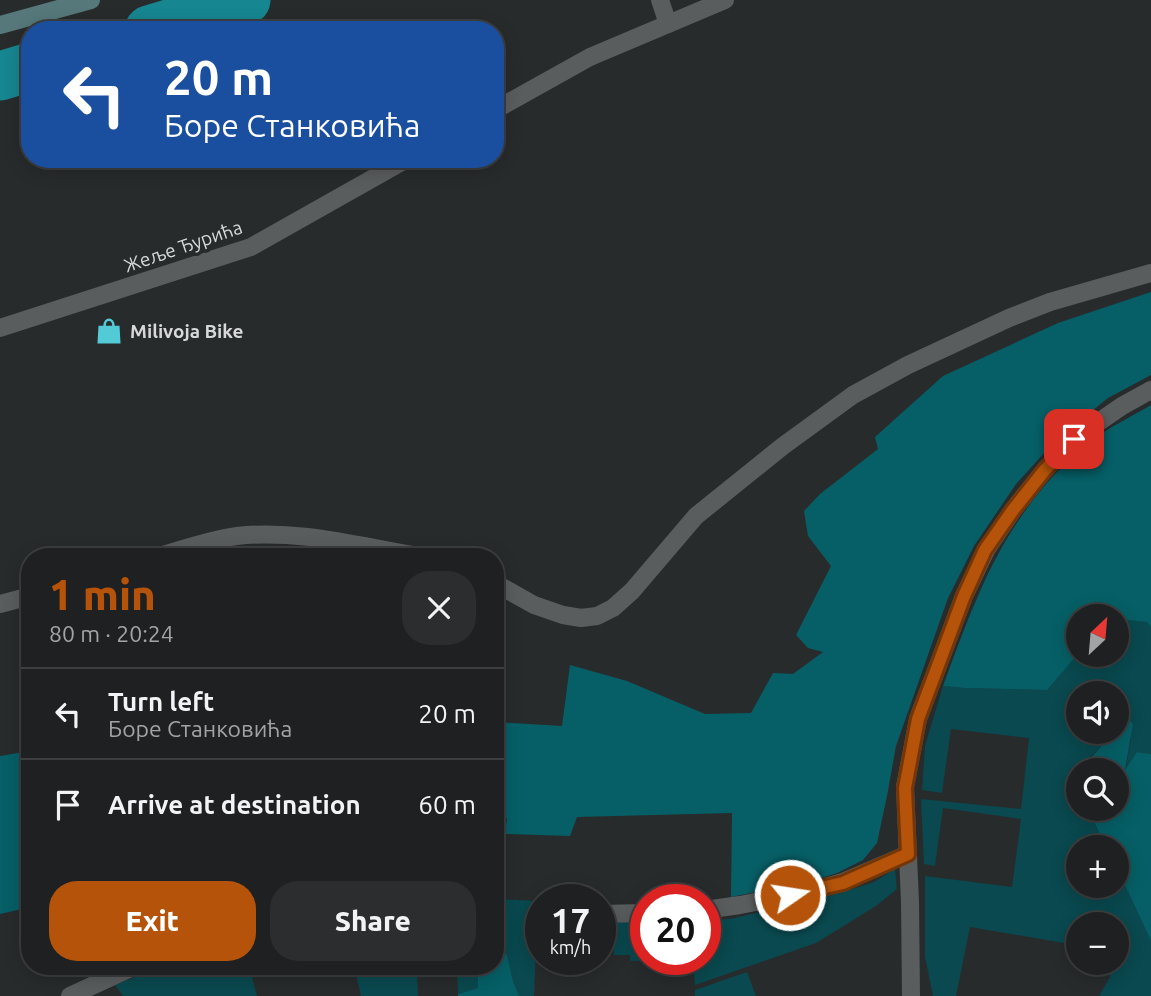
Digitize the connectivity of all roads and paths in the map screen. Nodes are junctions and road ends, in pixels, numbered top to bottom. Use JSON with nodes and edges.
{"nodes":[{"id":1,"x":91,"y":0,"type":"edge"},
{"id":2,"x":660,"y":0,"type":"edge"},
{"id":3,"x":725,"y":0,"type":"edge"},
{"id":4,"x":668,"y":24,"type":"junction"},
{"id":5,"x":0,"y":25,"type":"edge"},
{"id":6,"x":504,"y":105,"type":"edge"},
{"id":7,"x":391,"y":168,"type":"edge"},
{"id":8,"x":1151,"y":273,"type":"edge"},
{"id":9,"x":0,"y":328,"type":"edge"},
{"id":10,"x":1151,"y":390,"type":"edge"},
{"id":11,"x":188,"y":548,"type":"edge"},
{"id":12,"x":374,"y":548,"type":"edge"},
{"id":13,"x":504,"y":588,"type":"edge"},
{"id":14,"x":21,"y":598,"type":"edge"},
{"id":15,"x":0,"y":604,"type":"edge"},
{"id":16,"x":908,"y":854,"type":"junction"},
{"id":17,"x":721,"y":908,"type":"edge"},
{"id":18,"x":116,"y":975,"type":"edge"},
{"id":19,"x":70,"y":996,"type":"edge"},
{"id":20,"x":911,"y":996,"type":"edge"}],
"edges":[{"from":1,"to":5,"type":"main road"},
{"from":2,"to":4,"type":"street"},
{"from":3,"to":4,"type":"street"},
{"from":4,"to":6,"type":"street"},
{"from":7,"to":9,"type":"street","name":"Жеље Ђурића"},
{"from":8,"to":13,"type":"street"},
{"from":10,"to":16,"type":"street"},
{"from":11,"to":12,"type":"street"},
{"from":14,"to":15,"type":"street"},
{"from":16,"to":17,"type":"street"},
{"from":16,"to":20,"type":"street"},
{"from":18,"to":19,"type":"street"}]}
